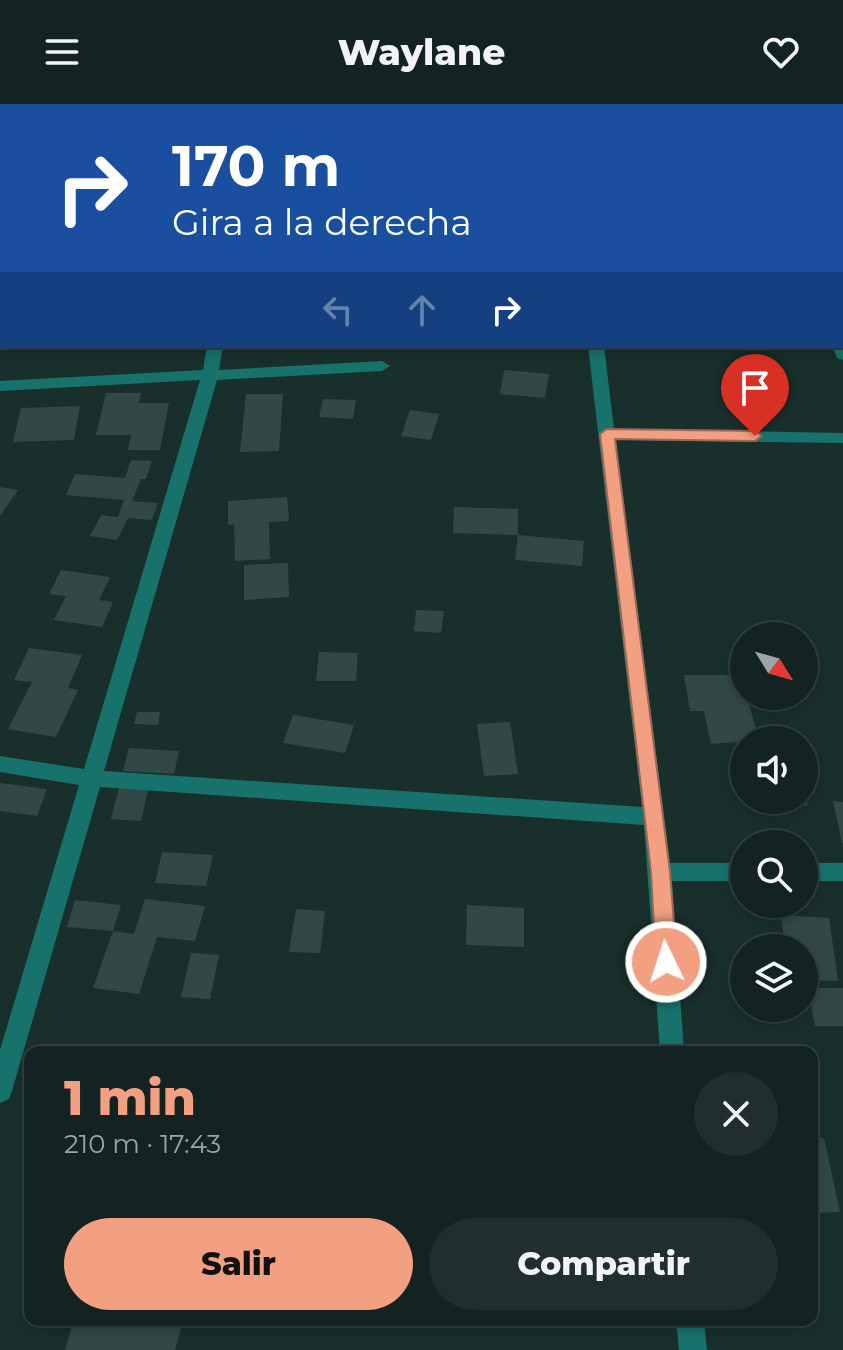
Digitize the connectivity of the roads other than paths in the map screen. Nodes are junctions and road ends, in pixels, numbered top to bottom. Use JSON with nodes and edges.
{"nodes":[{"id":1,"x":215,"y":348,"type":"edge"},
{"id":2,"x":596,"y":348,"type":"edge"},
{"id":3,"x":382,"y":366,"type":"dead end"},
{"id":4,"x":210,"y":375,"type":"junction"},
{"id":5,"x":0,"y":386,"type":"edge"},
{"id":6,"x":607,"y":434,"type":"junction"},
{"id":7,"x":843,"y":438,"type":"edge"},
{"id":8,"x":0,"y":764,"type":"edge"},
{"id":9,"x":90,"y":778,"type":"junction"},
{"id":10,"x":654,"y":817,"type":"junction"},
{"id":11,"x":660,"y":872,"type":"junction"},
{"id":12,"x":730,"y":872,"type":"edge"},
{"id":13,"x":818,"y":872,"type":"edge"},
{"id":14,"x":843,"y":872,"type":"edge"},
{"id":15,"x":672,"y":1046,"type":"edge"},
{"id":16,"x":0,"y":1091,"type":"edge"}],
"edges":[{"from":1,"to":4,"type":"street"},
{"from":2,"to":6,"type":"street"},
{"from":3,"to":4,"type":"street"},
{"from":4,"to":5,"type":"street"},
{"from":4,"to":9,"type":"street"},
{"from":6,"to":7,"type":"street"},
{"from":6,"to":10,"type":"street"},
{"from":8,"to":9,"type":"street"},
{"from":9,"to":10,"type":"street"},
{"from":9,"to":16,"type":"street"},
{"from":10,"to":11,"type":"street"},
{"from":11,"to":12,"type":"street"},
{"from":11,"to":15,"type":"street"},
{"from":13,"to":14,"type":"street"}]}
